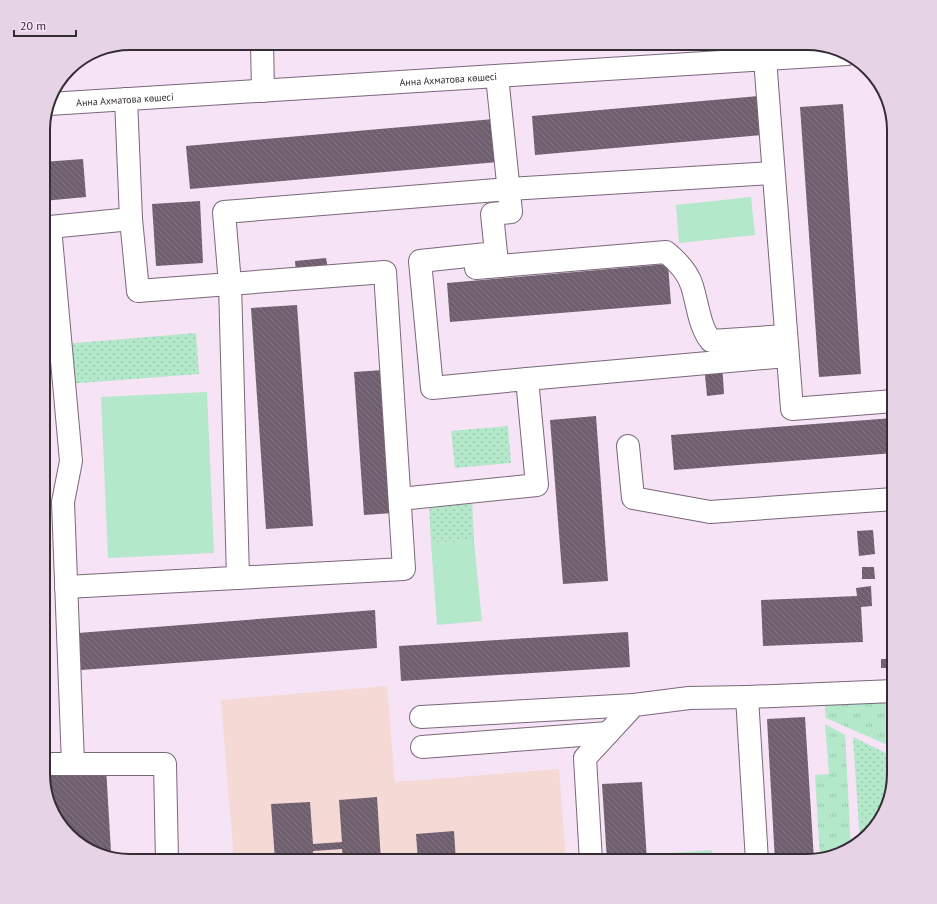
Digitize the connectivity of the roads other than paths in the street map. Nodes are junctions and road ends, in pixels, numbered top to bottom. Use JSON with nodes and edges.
{"nodes":[{"id":1,"x":262,"y":50,"type":"edge"},
{"id":2,"x":834,"y":55,"type":"edge"},
{"id":3,"x":765,"y":59,"type":"junction"},
{"id":4,"x":497,"y":76,"type":"junction"},
{"id":5,"x":264,"y":91,"type":"junction"},
{"id":6,"x":126,"y":100,"type":"junction"},
{"id":7,"x":55,"y":104,"type":"edge"},
{"id":8,"x":773,"y":173,"type":"junction"},
{"id":9,"x":509,"y":189,"type":"junction"},
{"id":10,"x":131,"y":219,"type":"junction"},
{"id":11,"x":421,"y":272,"type":"junction"},
{"id":12,"x":230,"y":284,"type":"junction"},
{"id":13,"x":786,"y":346,"type":"junction"},
{"id":14,"x":527,"y":378,"type":"junction"},
{"id":15,"x":887,"y":402,"type":"edge"},
{"id":16,"x":628,"y":446,"type":"dead end"},
{"id":17,"x":400,"y":499,"type":"junction"},
{"id":18,"x":887,"y":499,"type":"edge"},
{"id":19,"x":238,"y":578,"type":"junction"},
{"id":20,"x":66,"y":587,"type":"junction"},
{"id":21,"x":887,"y":691,"type":"edge"},
{"id":22,"x":747,"y":697,"type":"junction"},
{"id":23,"x":634,"y":705,"type":"junction"},
{"id":24,"x":421,"y":717,"type":"dead end"},
{"id":25,"x":608,"y":733,"type":"junction"},
{"id":26,"x":422,"y":747,"type":"dead end"},
{"id":27,"x":50,"y":764,"type":"edge"},
{"id":28,"x":73,"y":764,"type":"junction"},
{"id":29,"x":166,"y":854,"type":"edge"},
{"id":30,"x":592,"y":854,"type":"edge"},
{"id":31,"x":757,"y":854,"type":"edge"}],
"edges":[{"from":1,"to":5,"type":"street"},
{"from":2,"to":3,"type":"street","name":"Анна Ахматова көшесі"},
{"from":3,"to":4,"type":"street","name":"Анна Ахматова көшесі"},
{"from":3,"to":8,"type":"street"},
{"from":4,"to":5,"type":"street","name":"Анна Ахматова көшесі"},
{"from":4,"to":9,"type":"street"},
{"from":5,"to":6,"type":"street","name":"Анна Ахматова көшесі"},
{"from":6,"to":7,"type":"street","name":"Анна Ахматова көшесі"},
{"from":6,"to":10,"type":"street"},
{"from":8,"to":9,"type":"street"},
{"from":8,"to":13,"type":"street"},
{"from":9,"to":11,"type":"street"},
{"from":9,"to":12,"type":"street"},
{"from":10,"to":12,"type":"street"},
{"from":10,"to":20,"type":"street"},
{"from":11,"to":13,"type":"street"},
{"from":11,"to":14,"type":"street"},
{"from":12,"to":17,"type":"street"},
{"from":12,"to":19,"type":"street"},
{"from":13,"to":14,"type":"street"},
{"from":13,"to":15,"type":"street"},
{"from":14,"to":17,"type":"street"},
{"from":16,"to":18,"type":"street"},
{"from":17,"to":19,"type":"street"},
{"from":19,"to":20,"type":"street"},
{"from":20,"to":28,"type":"street"},
{"from":21,"to":22,"type":"street"},
{"from":22,"to":23,"type":"street"},
{"from":22,"to":31,"type":"street"},
{"from":23,"to":24,"type":"street"},
{"from":23,"to":25,"type":"street"},
{"from":25,"to":26,"type":"street"},
{"from":25,"to":30,"type":"street"},
{"from":27,"to":28,"type":"street"},
{"from":28,"to":29,"type":"street"}]}
